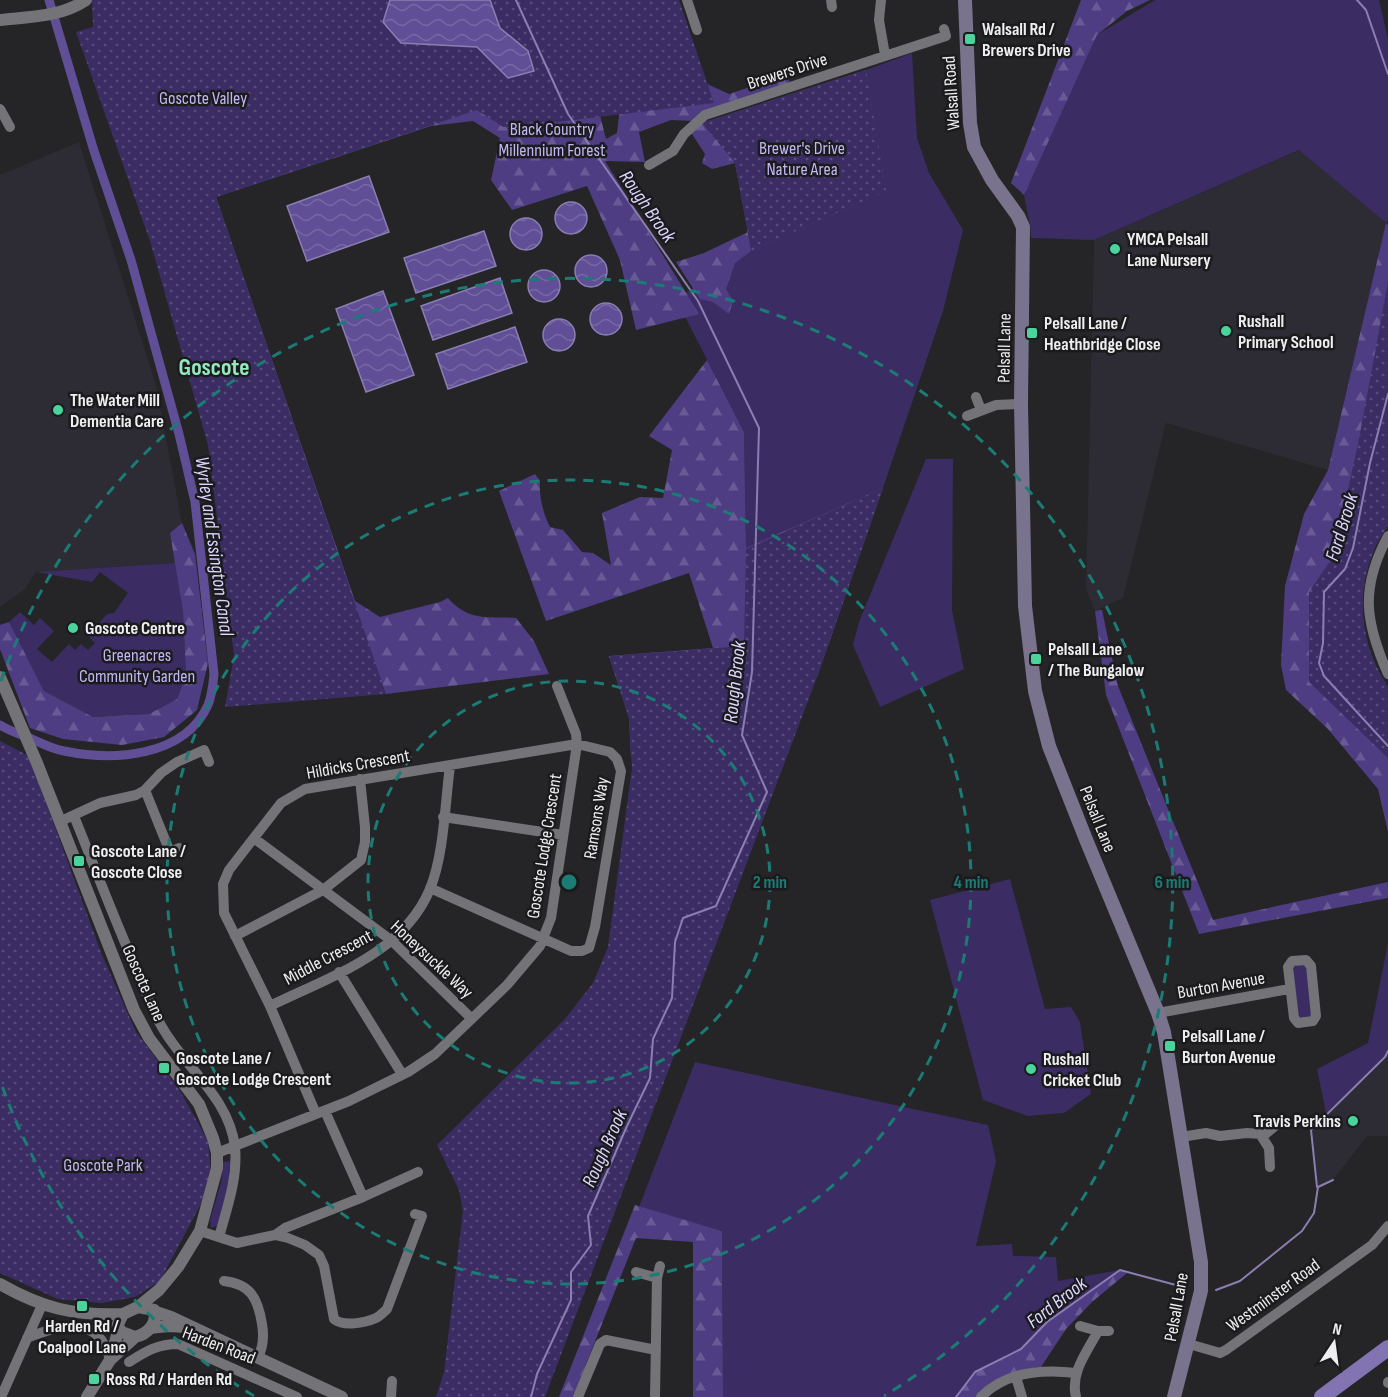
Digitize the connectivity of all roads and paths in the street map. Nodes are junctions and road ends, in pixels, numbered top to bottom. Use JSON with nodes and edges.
{"nodes":[{"id":1,"x":86,"y":0,"type":"edge"},
{"id":2,"x":687,"y":0,"type":"edge"},
{"id":3,"x":881,"y":0,"type":"edge"},
{"id":4,"x":965,"y":0,"type":"edge"},
{"id":5,"x":0,"y":20,"type":"edge"},
{"id":6,"x":944,"y":29,"type":"dead end"},
{"id":7,"x":697,"y":30,"type":"dead end"},
{"id":8,"x":885,"y":55,"type":"junction"},
{"id":9,"x":0,"y":109,"type":"edge"},
{"id":10,"x":10,"y":127,"type":"dead end"},
{"id":11,"x":649,"y":165,"type":"dead end"},
{"id":12,"x":1024,"y":241,"type":"joint"},
{"id":13,"x":976,"y":397,"type":"dead end"},
{"id":14,"x":1021,"y":404,"type":"junction"},
{"id":15,"x":981,"y":410,"type":"junction"},
{"id":16,"x":967,"y":416,"type":"dead end"},
{"id":17,"x":1388,"y":536,"type":"edge"},
{"id":18,"x":1388,"y":674,"type":"edge"},
{"id":19,"x":0,"y":677,"type":"edge"},
{"id":20,"x":557,"y":686,"type":"dead end"},
{"id":21,"x":577,"y":744,"type":"junction"},
{"id":22,"x":209,"y":762,"type":"dead end"},
{"id":23,"x":450,"y":766,"type":"junction"},
{"id":24,"x":360,"y":779,"type":"junction"},
{"id":25,"x":145,"y":790,"type":"junction"},
{"id":26,"x":74,"y":816,"type":"junction"},
{"id":27,"x":443,"y":817,"type":"junction"},
{"id":28,"x":61,"y":822,"type":"junction"},
{"id":29,"x":563,"y":835,"type":"junction"},
{"id":30,"x":255,"y":838,"type":"junction"},
{"id":31,"x":179,"y":848,"type":"dead end"},
{"id":32,"x":430,"y":888,"type":"junction"},
{"id":33,"x":323,"y":890,"type":"junction"},
{"id":34,"x":235,"y":936,"type":"junction"},
{"id":35,"x":543,"y":938,"type":"junction"},
{"id":36,"x":123,"y":940,"type":"junction"},
{"id":37,"x":392,"y":941,"type":"junction"},
{"id":38,"x":108,"y":947,"type":"junction"},
{"id":39,"x":339,"y":972,"type":"junction"},
{"id":40,"x":1289,"y":989,"type":"junction"},
{"id":41,"x":270,"y":1006,"type":"junction"},
{"id":42,"x":1158,"y":1013,"type":"junction"},
{"id":43,"x":471,"y":1018,"type":"junction"},
{"id":44,"x":402,"y":1074,"type":"junction"},
{"id":45,"x":321,"y":1113,"type":"junction"},
{"id":46,"x":1274,"y":1127,"type":"dead end"},
{"id":47,"x":1263,"y":1136,"type":"junction"},
{"id":48,"x":1181,"y":1137,"type":"junction"},
{"id":49,"x":235,"y":1147,"type":"junction"},
{"id":50,"x":217,"y":1153,"type":"junction"},
{"id":51,"x":1270,"y":1167,"type":"dead end"},
{"id":52,"x":418,"y":1172,"type":"dead end"},
{"id":53,"x":363,"y":1197,"type":"junction"},
{"id":54,"x":415,"y":1214,"type":"dead end"},
{"id":55,"x":1388,"y":1226,"type":"edge"},
{"id":56,"x":200,"y":1231,"type":"junction"},
{"id":57,"x":275,"y":1235,"type":"junction"},
{"id":58,"x":219,"y":1237,"type":"junction"},
{"id":59,"x":660,"y":1266,"type":"dead end"},
{"id":60,"x":636,"y":1272,"type":"dead end"},
{"id":61,"x":657,"y":1278,"type":"junction"},
{"id":62,"x":224,"y":1281,"type":"dead end"},
{"id":63,"x":0,"y":1284,"type":"edge"},
{"id":64,"x":159,"y":1290,"type":"junction"},
{"id":65,"x":42,"y":1305,"type":"junction"},
{"id":66,"x":138,"y":1307,"type":"junction"},
{"id":67,"x":155,"y":1311,"type":"junction"},
{"id":68,"x":123,"y":1314,"type":"junction"},
{"id":69,"x":93,"y":1315,"type":"junction"},
{"id":70,"x":1080,"y":1326,"type":"dead end"},
{"id":71,"x":118,"y":1327,"type":"junction"},
{"id":72,"x":150,"y":1328,"type":"junction"},
{"id":73,"x":193,"y":1328,"type":"junction"},
{"id":74,"x":135,"y":1337,"type":"junction"},
{"id":75,"x":27,"y":1338,"type":"junction"},
{"id":76,"x":1189,"y":1344,"type":"junction"},
{"id":77,"x":188,"y":1347,"type":"junction"},
{"id":78,"x":1388,"y":1348,"type":"edge"},
{"id":79,"x":656,"y":1350,"type":"junction"},
{"id":80,"x":258,"y":1357,"type":"junction"},
{"id":81,"x":110,"y":1360,"type":"junction"},
{"id":82,"x":129,"y":1362,"type":"dead end"},
{"id":83,"x":1077,"y":1373,"type":"junction"},
{"id":84,"x":1016,"y":1377,"type":"junction"},
{"id":85,"x":392,"y":1381,"type":"dead end"},
{"id":86,"x":1,"y":1397,"type":"edge"},
{"id":87,"x":87,"y":1397,"type":"edge"},
{"id":88,"x":297,"y":1397,"type":"edge"},
{"id":89,"x":342,"y":1397,"type":"edge"},
{"id":90,"x":391,"y":1397,"type":"edge"},
{"id":91,"x":578,"y":1397,"type":"edge"},
{"id":92,"x":655,"y":1397,"type":"edge"},
{"id":93,"x":981,"y":1397,"type":"edge"},
{"id":94,"x":1022,"y":1397,"type":"edge"},
{"id":95,"x":1076,"y":1397,"type":"edge"},
{"id":96,"x":1174,"y":1397,"type":"edge"},
{"id":97,"x":1322,"y":1397,"type":"edge"}],
"edges":[{"from":1,"to":5,"type":"street"},
{"from":2,"to":7,"type":"street"},
{"from":3,"to":8,"type":"street"},
{"from":4,"to":12,"type":"main road","name":"Walsall Road"},
{"from":6,"to":8,"type":"street","name":"Brewers Drive"},
{"from":8,"to":11,"type":"street","name":"Brewers Drive"},
{"from":9,"to":10,"type":"street"},
{"from":12,"to":14,"type":"main road","name":"Pelsall Lane"},
{"from":13,"to":15,"type":"street"},
{"from":14,"to":15,"type":"street"},
{"from":14,"to":42,"type":"main road","name":"Pelsall Lane"},
{"from":15,"to":16,"type":"street"},
{"from":17,"to":18,"type":"street"},
{"from":19,"to":28,"type":"street","name":"Goscote Lane"},
{"from":20,"to":21,"type":"street","name":"Goscote Lodge Crescent"},
{"from":21,"to":23,"type":"street","name":"Hildicks Crescent"},
{"from":21,"to":29,"type":"street","name":"Goscote Lodge Crescent"},
{"from":21,"to":35,"type":"street","name":"Ramsons Way"},
{"from":22,"to":25,"type":"street"},
{"from":23,"to":24,"type":"street","name":"Hildicks Crescent"},
{"from":23,"to":27,"type":"street","name":"Middle Crescent"},
{"from":24,"to":30,"type":"street","name":"Hildicks Crescent"},
{"from":24,"to":33,"type":"street"},
{"from":25,"to":26,"type":"street"},
{"from":25,"to":31,"type":"street"},
{"from":26,"to":28,"type":"street"},
{"from":26,"to":36,"type":"street","name":"Goscote Lane"},
{"from":27,"to":29,"type":"street"},
{"from":27,"to":32,"type":"street","name":"Middle Crescent"},
{"from":28,"to":38,"type":"street","name":"Goscote Lane"},
{"from":29,"to":35,"type":"street","name":"Goscote Lodge Crescent"},
{"from":30,"to":33,"type":"street","name":"Honeysuckle Way"},
{"from":30,"to":34,"type":"street","name":"Hildicks Crescent"},
{"from":32,"to":35,"type":"street"},
{"from":32,"to":37,"type":"street","name":"Middle Crescent"},
{"from":33,"to":34,"type":"street"},
{"from":33,"to":37,"type":"street","name":"Honeysuckle Way"},
{"from":34,"to":41,"type":"street","name":"Hildicks Crescent"},
{"from":35,"to":43,"type":"street","name":"Goscote Lodge Crescent"},
{"from":36,"to":38,"type":"street"},
{"from":36,"to":49,"type":"street","name":"Goscote Lane"},
{"from":37,"to":39,"type":"street","name":"Middle Crescent"},
{"from":37,"to":43,"type":"street","name":"Honeysuckle Way"},
{"from":38,"to":50,"type":"street","name":"Goscote Lane"},
{"from":39,"to":41,"type":"street","name":"Middle Crescent"},
{"from":39,"to":44,"type":"street"},
{"from":40,"to":40,"type":"street","name":"Burton Avenue"},
{"from":40,"to":42,"type":"street","name":"Burton Avenue"},
{"from":41,"to":45,"type":"street","name":"Hildicks Crescent"},
{"from":42,"to":48,"type":"main road","name":"Pelsall Lane"},
{"from":43,"to":44,"type":"street","name":"Goscote Lodge Crescent"},
{"from":44,"to":45,"type":"street","name":"Goscote Lodge Crescent"},
{"from":45,"to":49,"type":"street","name":"Goscote Lodge Crescent"},
{"from":45,"to":53,"type":"street","name":"Hildicks Crescent"},
{"from":46,"to":47,"type":"street"},
{"from":47,"to":48,"type":"street"},
{"from":47,"to":51,"type":"street"},
{"from":48,"to":76,"type":"main road","name":"Pelsall Lane"},
{"from":49,"to":50,"type":"street","name":"Goscote Lodge Crescent"},
{"from":49,"to":58,"type":"street","name":"Goscote Lane"},
{"from":50,"to":56,"type":"street","name":"Goscote Lane"},
{"from":52,"to":53,"type":"street"},
{"from":53,"to":57,"type":"street"},
{"from":54,"to":57,"type":"street"},
{"from":55,"to":76,"type":"street","name":"Westminster Road"},
{"from":56,"to":58,"type":"street"},
{"from":56,"to":64,"type":"street","name":"Goscote Lane"},
{"from":57,"to":58,"type":"street"},
{"from":59,"to":61,"type":"street"},
{"from":60,"to":61,"type":"street"},
{"from":61,"to":79,"type":"street"},
{"from":62,"to":80,"type":"street","name":"Harden Road"},
{"from":63,"to":65,"type":"street"},
{"from":64,"to":66,"type":"street","name":"Goscote Lane"},
{"from":64,"to":67,"type":"street","name":"Goscote Lane"},
{"from":65,"to":69,"type":"street"},
{"from":65,"to":75,"type":"street"},
{"from":66,"to":67,"type":"street"},
{"from":66,"to":68,"type":"street"},
{"from":67,"to":72,"type":"street"},
{"from":67,"to":73,"type":"street","name":"Harden Road"},
{"from":68,"to":69,"type":"street"},
{"from":68,"to":71,"type":"street"},
{"from":69,"to":71,"type":"street"},
{"from":70,"to":83,"type":"street"},
{"from":71,"to":74,"type":"street"},
{"from":71,"to":81,"type":"street"},
{"from":72,"to":73,"type":"street","name":"Harden Road"},
{"from":72,"to":74,"type":"street"},
{"from":73,"to":77,"type":"street"},
{"from":73,"to":80,"type":"street","name":"Harden Road"},
{"from":74,"to":81,"type":"street"},
{"from":75,"to":81,"type":"street"},
{"from":75,"to":86,"type":"street"},
{"from":76,"to":96,"type":"main road","name":"Pelsall Lane"},
{"from":77,"to":82,"type":"street","name":"Harden Road"},
{"from":77,"to":88,"type":"street","name":"Harden Road"},
{"from":78,"to":97,"type":"highway"},
{"from":79,"to":91,"type":"street"},
{"from":79,"to":92,"type":"street"},
{"from":80,"to":89,"type":"street","name":"Harden Road"},
{"from":81,"to":87,"type":"street"},
{"from":83,"to":84,"type":"street"},
{"from":83,"to":95,"type":"street"},
{"from":84,"to":93,"type":"street"},
{"from":84,"to":94,"type":"street"},
{"from":85,"to":90,"type":"street"}]}
